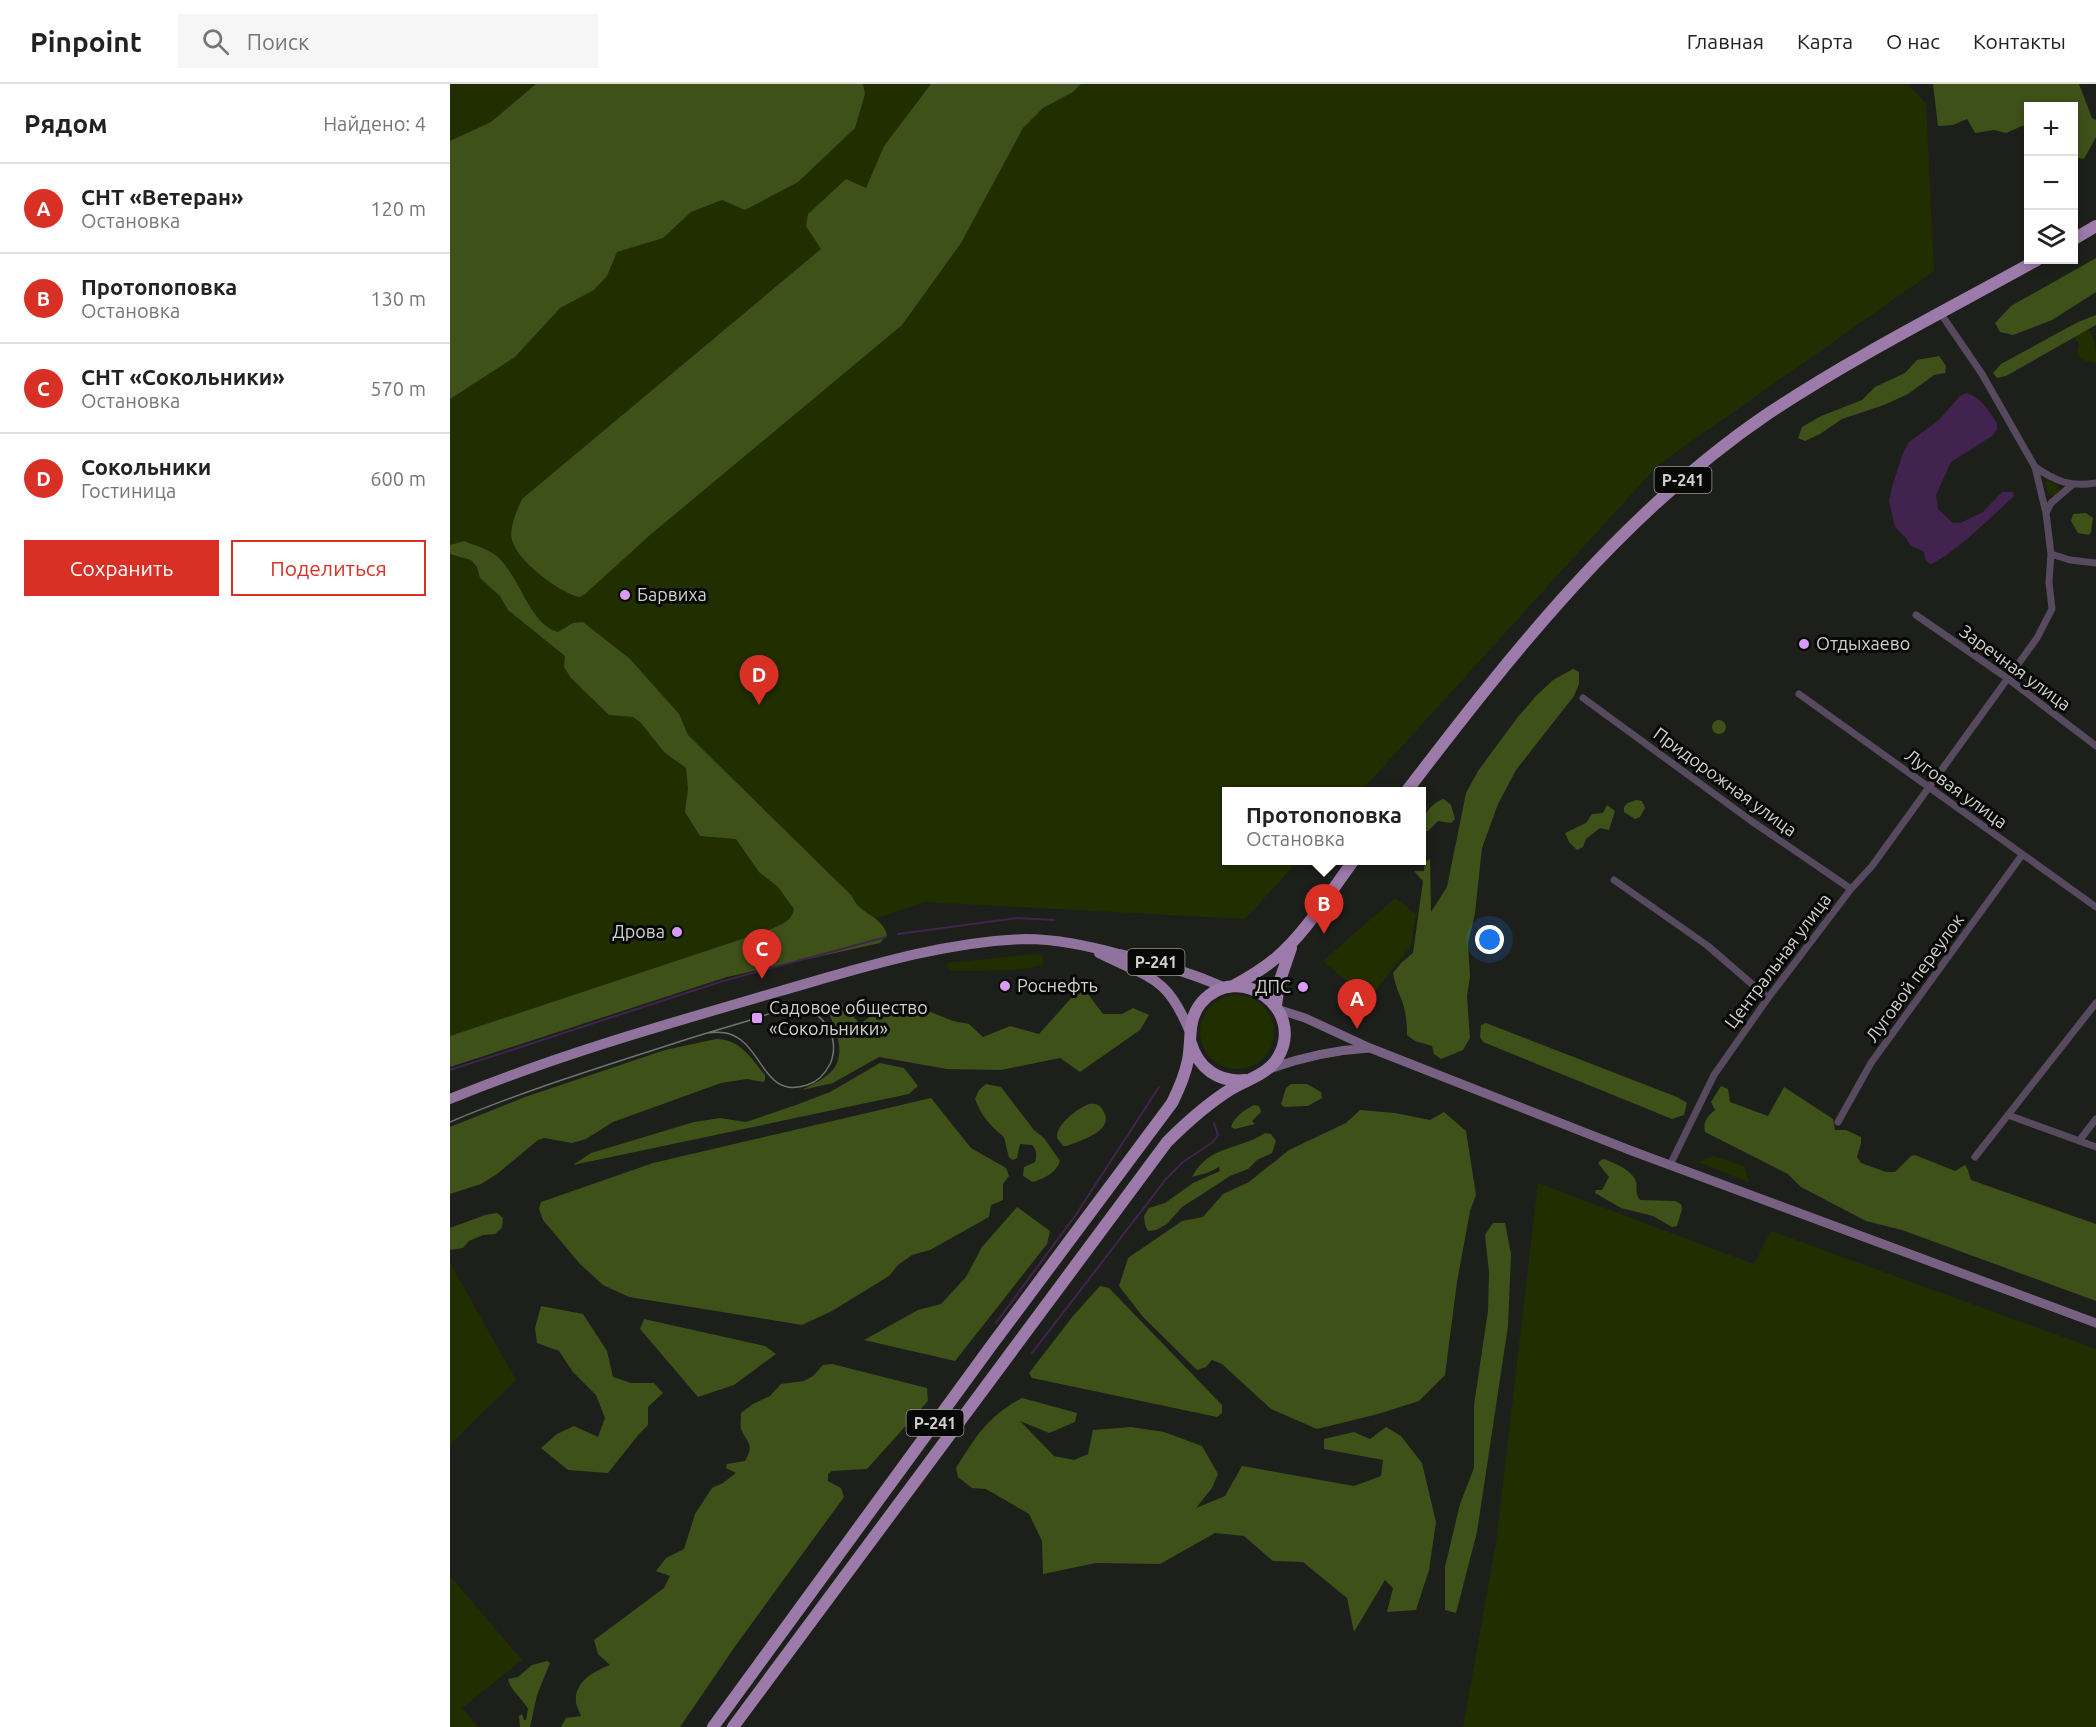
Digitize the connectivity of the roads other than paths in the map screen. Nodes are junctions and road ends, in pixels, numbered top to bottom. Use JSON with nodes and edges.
{"nodes":[{"id":1,"x":2096,"y":226,"type":"edge"},
{"id":2,"x":2078,"y":235,"type":"edge"},
{"id":3,"x":2030,"y":264,"type":"edge"},
{"id":4,"x":1941,"y":314,"type":"junction"},
{"id":5,"x":2035,"y":468,"type":"junction"},
{"id":6,"x":2096,"y":483,"type":"edge"},
{"id":7,"x":2072,"y":485,"type":"junction"},
{"id":8,"x":2046,"y":513,"type":"junction"},
{"id":9,"x":2051,"y":554,"type":"junction"},
{"id":10,"x":2096,"y":563,"type":"edge"},
{"id":11,"x":1916,"y":615,"type":"dead end"},
{"id":12,"x":2007,"y":678,"type":"junction"},
{"id":13,"x":1799,"y":694,"type":"dead end"},
{"id":14,"x":1583,"y":698,"type":"dead end"},
{"id":15,"x":2096,"y":746,"type":"edge"},
{"id":16,"x":1928,"y":786,"type":"junction"},
{"id":17,"x":1410,"y":787,"type":"edge"},
{"id":18,"x":2022,"y":855,"type":"junction"},
{"id":19,"x":1351,"y":865,"type":"edge"},
{"id":20,"x":1614,"y":880,"type":"dead end"},
{"id":21,"x":1851,"y":889,"type":"junction"},
{"id":22,"x":2096,"y":907,"type":"edge"},
{"id":23,"x":1295,"y":939,"type":"junction"},
{"id":24,"x":1083,"y":945,"type":"junction"},
{"id":25,"x":1229,"y":987,"type":"junction"},
{"id":26,"x":1768,"y":998,"type":"junction"},
{"id":27,"x":2096,"y":1003,"type":"edge"},
{"id":28,"x":1276,"y":1008,"type":"junction"},
{"id":29,"x":1190,"y":1036,"type":"junction"},
{"id":30,"x":1370,"y":1048,"type":"junction"},
{"id":31,"x":1267,"y":1070,"type":"junction"},
{"id":32,"x":1255,"y":1077,"type":"junction"},
{"id":33,"x":450,"y":1099,"type":"edge"},
{"id":34,"x":2008,"y":1115,"type":"junction"},
{"id":35,"x":2096,"y":1119,"type":"edge"},
{"id":36,"x":1838,"y":1122,"type":"dead end"},
{"id":37,"x":2079,"y":1141,"type":"junction"},
{"id":38,"x":2096,"y":1147,"type":"edge"},
{"id":39,"x":1975,"y":1157,"type":"dead end"},
{"id":40,"x":1670,"y":1165,"type":"junction"},
{"id":41,"x":2096,"y":1323,"type":"edge"},
{"id":42,"x":713,"y":1727,"type":"edge"},
{"id":43,"x":733,"y":1727,"type":"edge"}],
"edges":[{"from":1,"to":2,"type":"highway"},
{"from":3,"to":4,"type":"highway","number":"Р-241"},
{"from":4,"to":5,"type":"street","name":"Центральная улица"},
{"from":4,"to":17,"type":"highway","number":"Р-241"},
{"from":5,"to":7,"type":"street"},
{"from":5,"to":8,"type":"street","name":"Центральная улица"},
{"from":6,"to":7,"type":"street"},
{"from":7,"to":8,"type":"street"},
{"from":8,"to":9,"type":"street","name":"Центральная улица"},
{"from":9,"to":10,"type":"street"},
{"from":9,"to":12,"type":"street","name":"Центральная улица"},
{"from":11,"to":12,"type":"street","name":"Заречная улица"},
{"from":12,"to":15,"type":"street","name":"Заречная улица"},
{"from":12,"to":16,"type":"street","name":"Центральная улица"},
{"from":13,"to":16,"type":"street","name":"Луговая улица"},
{"from":14,"to":21,"type":"street","name":"Придорожная улица"},
{"from":16,"to":18,"type":"street","name":"Луговая улица"},
{"from":16,"to":21,"type":"street","name":"Центральная улица"},
{"from":18,"to":22,"type":"street","name":"Луговая улица"},
{"from":18,"to":36,"type":"street","name":"Луговой переулок"},
{"from":19,"to":23,"type":"highway","number":"Р-241"},
{"from":20,"to":26,"type":"street"},
{"from":21,"to":26,"type":"street","name":"Центральная улица"},
{"from":23,"to":25,"type":"highway","number":"Р-241"},
{"from":23,"to":28,"type":"highway","number":"Р-241"},
{"from":24,"to":25,"type":"main road","number":"Р-241"},
{"from":24,"to":29,"type":"main road","number":"Р-241"},
{"from":24,"to":33,"type":"main road"},
{"from":25,"to":28,"type":"highway"},
{"from":25,"to":29,"type":"highway","number":"Р-241"},
{"from":26,"to":40,"type":"street","name":"Центральная улица"},
{"from":27,"to":34,"type":"street"},
{"from":28,"to":30,"type":"main road"},
{"from":28,"to":31,"type":"highway","number":"Р-241"},
{"from":29,"to":32,"type":"highway"},
{"from":29,"to":42,"type":"highway","number":"Р-241"},
{"from":30,"to":31,"type":"main road"},
{"from":30,"to":40,"type":"main road"},
{"from":31,"to":32,"type":"highway","number":"Р-241"},
{"from":32,"to":43,"type":"highway","number":"Р-241"},
{"from":34,"to":37,"type":"street"},
{"from":34,"to":39,"type":"street"},
{"from":35,"to":37,"type":"street"},
{"from":37,"to":38,"type":"street"},
{"from":40,"to":41,"type":"main road"}]}
